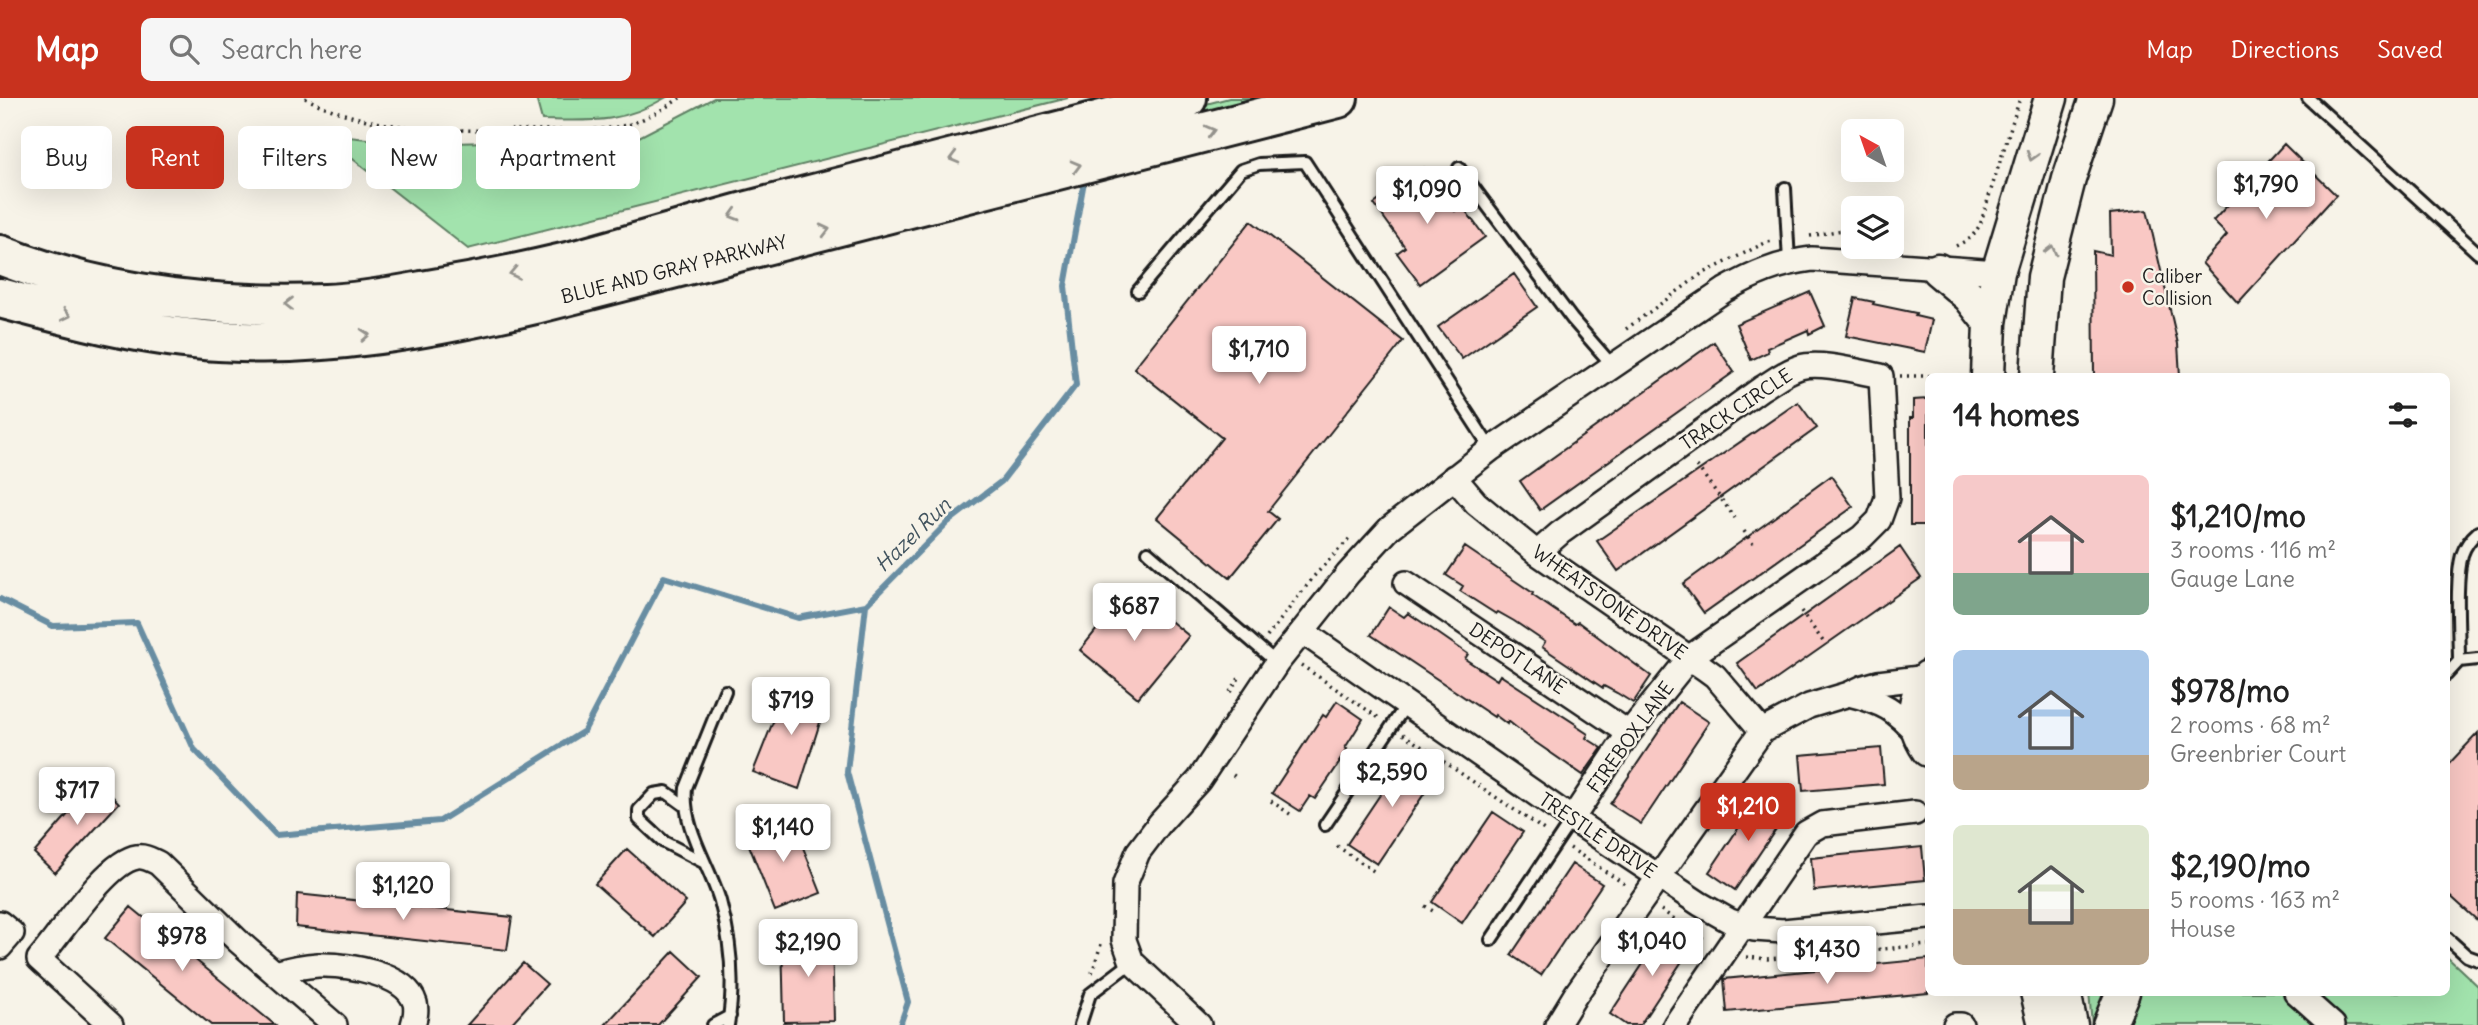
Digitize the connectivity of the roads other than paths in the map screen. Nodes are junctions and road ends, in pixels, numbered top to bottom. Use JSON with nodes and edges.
{"nodes":[{"id":1,"x":1187,"y":98,"type":"edge"},
{"id":2,"x":1338,"y":98,"type":"edge"},
{"id":3,"x":2051,"y":98,"type":"edge"},
{"id":4,"x":2096,"y":98,"type":"edge"},
{"id":5,"x":2308,"y":98,"type":"edge"},
{"id":6,"x":1459,"y":168,"type":"dead end"},
{"id":7,"x":1785,"y":188,"type":"dead end"},
{"id":8,"x":2478,"y":253,"type":"edge"},
{"id":9,"x":0,"y":255,"type":"edge"},
{"id":10,"x":1948,"y":258,"type":"junction"},
{"id":11,"x":1789,"y":262,"type":"junction"},
{"id":12,"x":1998,"y":272,"type":"junction"},
{"id":13,"x":1138,"y":291,"type":"dead end"},
{"id":14,"x":0,"y":298,"type":"edge"},
{"id":15,"x":2040,"y":317,"type":"junction"},
{"id":16,"x":1990,"y":323,"type":"junction"},
{"id":17,"x":1613,"y":366,"type":"junction"},
{"id":18,"x":1989,"y":373,"type":"edge"},
{"id":19,"x":2037,"y":373,"type":"edge"},
{"id":20,"x":1491,"y":449,"type":"junction"},
{"id":21,"x":1454,"y":477,"type":"junction"},
{"id":22,"x":2478,"y":532,"type":"edge"},
{"id":23,"x":1148,"y":552,"type":"dead end"},
{"id":24,"x":1537,"y":553,"type":"junction"},
{"id":25,"x":1406,"y":583,"type":"dead end"},
{"id":26,"x":1303,"y":632,"type":"junction"},
{"id":27,"x":1690,"y":657,"type":"junction"},
{"id":28,"x":2478,"y":659,"type":"edge"},
{"id":29,"x":1285,"y":662,"type":"junction"},
{"id":30,"x":2459,"y":662,"type":"junction"},
{"id":31,"x":2450,"y":671,"type":"edge"},
{"id":32,"x":1925,"y":677,"type":"edge"},
{"id":33,"x":1925,"y":681,"type":"edge"},
{"id":34,"x":725,"y":691,"type":"dead end"},
{"id":35,"x":1849,"y":694,"type":"junction"},
{"id":36,"x":1406,"y":705,"type":"junction"},
{"id":37,"x":1762,"y":731,"type":"junction"},
{"id":38,"x":1629,"y":733,"type":"junction"},
{"id":39,"x":1924,"y":744,"type":"edge"},
{"id":40,"x":684,"y":806,"type":"junction"},
{"id":41,"x":1915,"y":813,"type":"dead end"},
{"id":42,"x":1572,"y":819,"type":"junction"},
{"id":43,"x":1325,"y":825,"type":"dead end"},
{"id":44,"x":705,"y":863,"type":"junction"},
{"id":45,"x":1659,"y":876,"type":"junction"},
{"id":46,"x":1925,"y":917,"type":"edge"},
{"id":47,"x":0,"y":923,"type":"edge"},
{"id":48,"x":1743,"y":925,"type":"junction"},
{"id":49,"x":1491,"y":940,"type":"dead end"},
{"id":50,"x":2450,"y":941,"type":"edge"},
{"id":51,"x":0,"y":947,"type":"edge"},
{"id":52,"x":2478,"y":960,"type":"edge"},
{"id":53,"x":1132,"y":962,"type":"junction"},
{"id":54,"x":275,"y":973,"type":"junction"},
{"id":55,"x":2038,"y":996,"type":"edge"},
{"id":56,"x":2065,"y":996,"type":"edge"},
{"id":57,"x":2121,"y":996,"type":"edge"},
{"id":58,"x":2300,"y":996,"type":"edge"},
{"id":59,"x":729,"y":1020,"type":"edge"},
{"id":60,"x":1677,"y":1024,"type":"edge"},
{"id":61,"x":1961,"y":1024,"type":"edge"},
{"id":62,"x":111,"y":1025,"type":"edge"},
{"id":63,"x":335,"y":1025,"type":"edge"},
{"id":64,"x":413,"y":1025,"type":"edge"},
{"id":65,"x":713,"y":1025,"type":"edge"},
{"id":66,"x":1080,"y":1025,"type":"edge"},
{"id":67,"x":1199,"y":1025,"type":"edge"},
{"id":68,"x":1557,"y":1025,"type":"edge"},
{"id":69,"x":1955,"y":1025,"type":"edge"},
{"id":70,"x":2045,"y":1025,"type":"edge"},
{"id":71,"x":2071,"y":1025,"type":"edge"},
{"id":72,"x":2109,"y":1025,"type":"edge"},
{"id":73,"x":2333,"y":1025,"type":"edge"}],
"edges":[{"from":1,"to":9,"type":"highway","name":"BLUE AND GRAY PARKWAY","one_way":true},
{"from":14,"to":2,"type":"highway","name":"BLUE AND GRAY PARKWAY","one_way":true},
{"from":3,"to":12,"type":"main road","one_way":true},
{"from":15,"to":4,"type":"main road","one_way":true},
{"from":5,"to":8,"type":"lane"},
{"from":6,"to":17,"type":"lane"},
{"from":7,"to":11,"type":"lane"},
{"from":10,"to":11,"type":"street"},
{"from":10,"to":12,"type":"street"},
{"from":10,"to":16,"type":"main road"},
{"from":11,"to":17,"type":"street"},
{"from":12,"to":15,"type":"main road"},
{"from":12,"to":16,"type":"main road"},
{"from":13,"to":20,"type":"lane"},
{"from":15,"to":19,"type":"main road"},
{"from":16,"to":18,"type":"main road"},
{"from":17,"to":20,"type":"street"},
{"from":20,"to":21,"type":"street"},
{"from":21,"to":24,"type":"street","name":"WHEATSTONE DRIVE"},
{"from":21,"to":26,"type":"street"},
{"from":22,"to":30,"type":"lane"},
{"from":23,"to":29,"type":"lane"},
{"from":24,"to":27,"type":"street","name":"WHEATSTONE DRIVE"},
{"from":24,"to":27,"type":"street","name":"TRACK CIRCLE"},
{"from":25,"to":38,"type":"street","name":"DEPOT LANE"},
{"from":26,"to":29,"type":"street"},
{"from":26,"to":36,"type":"street","name":"TRESTLE DRIVE"},
{"from":27,"to":37,"type":"street","name":"WHEATSTONE DRIVE"},
{"from":27,"to":38,"type":"street","name":"FIREBOX LANE"},
{"from":28,"to":30,"type":"lane"},
{"from":29,"to":53,"type":"street"},
{"from":30,"to":31,"type":"lane"},
{"from":32,"to":35,"type":"street"},
{"from":33,"to":39,"type":"main road"},
{"from":34,"to":40,"type":"lane"},
{"from":35,"to":37,"type":"street"},
{"from":35,"to":39,"type":"street"},
{"from":36,"to":42,"type":"street","name":"TRESTLE DRIVE"},
{"from":36,"to":43,"type":"lane"},
{"from":37,"to":45,"type":"street"},
{"from":38,"to":42,"type":"street","name":"FIREBOX LANE"},
{"from":40,"to":44,"type":"lane"},
{"from":40,"to":44,"type":"lane"},
{"from":41,"to":48,"type":"street"},
{"from":42,"to":45,"type":"street","name":"TRESTLE DRIVE"},
{"from":42,"to":49,"type":"lane"},
{"from":44,"to":59,"type":"lane"},
{"from":45,"to":48,"type":"street","name":"TRESTLE DRIVE"},
{"from":45,"to":68,"type":"street"},
{"from":46,"to":48,"type":"street","name":"TRESTLE DRIVE"},
{"from":47,"to":51,"type":"street"},
{"from":48,"to":60,"type":"street"},
{"from":50,"to":52,"type":"lane"},
{"from":53,"to":66,"type":"lane"},
{"from":53,"to":67,"type":"street"},
{"from":54,"to":62,"type":"street"},
{"from":54,"to":63,"type":"street"},
{"from":54,"to":64,"type":"street"},
{"from":55,"to":70,"type":"main road"},
{"from":56,"to":71,"type":"main road"},
{"from":57,"to":72,"type":"main road"},
{"from":58,"to":73,"type":"street"},
{"from":59,"to":65,"type":"lane"},
{"from":61,"to":69,"type":"street"}]}
